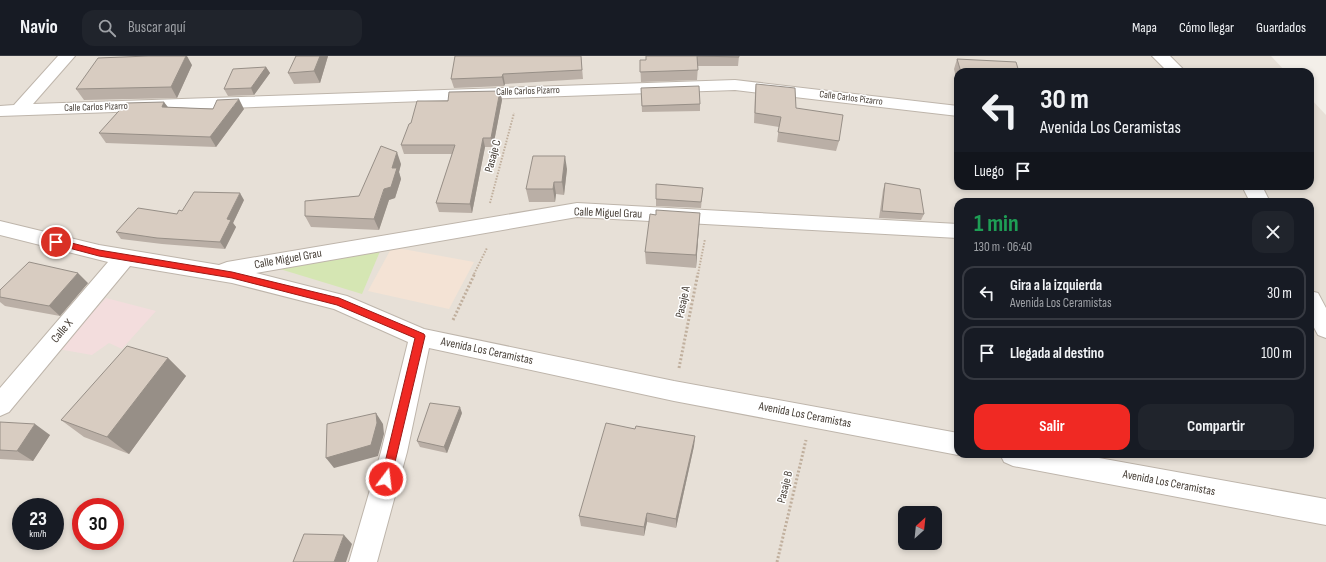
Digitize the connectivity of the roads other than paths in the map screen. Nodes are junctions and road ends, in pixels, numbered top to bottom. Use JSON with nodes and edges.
{"nodes":[{"id":1,"x":67,"y":56,"type":"edge"},
{"id":2,"x":1160,"y":56,"type":"edge"},
{"id":3,"x":1174,"y":68,"type":"edge"},
{"id":4,"x":19,"y":110,"type":"junction"},
{"id":5,"x":0,"y":111,"type":"edge"},
{"id":6,"x":954,"y":111,"type":"edge"},
{"id":7,"x":0,"y":228,"type":"edge"},
{"id":8,"x":954,"y":231,"type":"edge"},
{"id":9,"x":125,"y":257,"type":"junction"},
{"id":10,"x":215,"y":272,"type":"junction"},
{"id":11,"x":1314,"y":306,"type":"edge"},
{"id":12,"x":1326,"y":329,"type":"edge"},
{"id":13,"x":431,"y":339,"type":"junction"},
{"id":14,"x":0,"y":405,"type":"edge"},
{"id":15,"x":954,"y":443,"type":"edge"},
{"id":16,"x":1035,"y":458,"type":"edge"},
{"id":17,"x":1326,"y":512,"type":"edge"},
{"id":18,"x":364,"y":562,"type":"edge"}],
"edges":[{"from":1,"to":4,"type":"street"},
{"from":2,"to":3,"type":"street"},
{"from":4,"to":5,"type":"street","name":"Calle Carlos Pizarro"},
{"from":4,"to":6,"type":"street","name":"Calle Carlos Pizarro"},
{"from":7,"to":9,"type":"street","name":"Avenida Los Ceramistas"},
{"from":8,"to":10,"type":"street","name":"Calle Miguel Grau"},
{"from":9,"to":10,"type":"street","name":"Avenida Los Ceramistas"},
{"from":9,"to":14,"type":"street","name":"Calle X"},
{"from":10,"to":13,"type":"street","name":"Avenida Los Ceramistas"},
{"from":11,"to":12,"type":"street"},
{"from":13,"to":15,"type":"street","name":"Avenida Los Ceramistas"},
{"from":13,"to":18,"type":"street"},
{"from":16,"to":17,"type":"street","name":"Avenida Los Ceramistas"}]}
